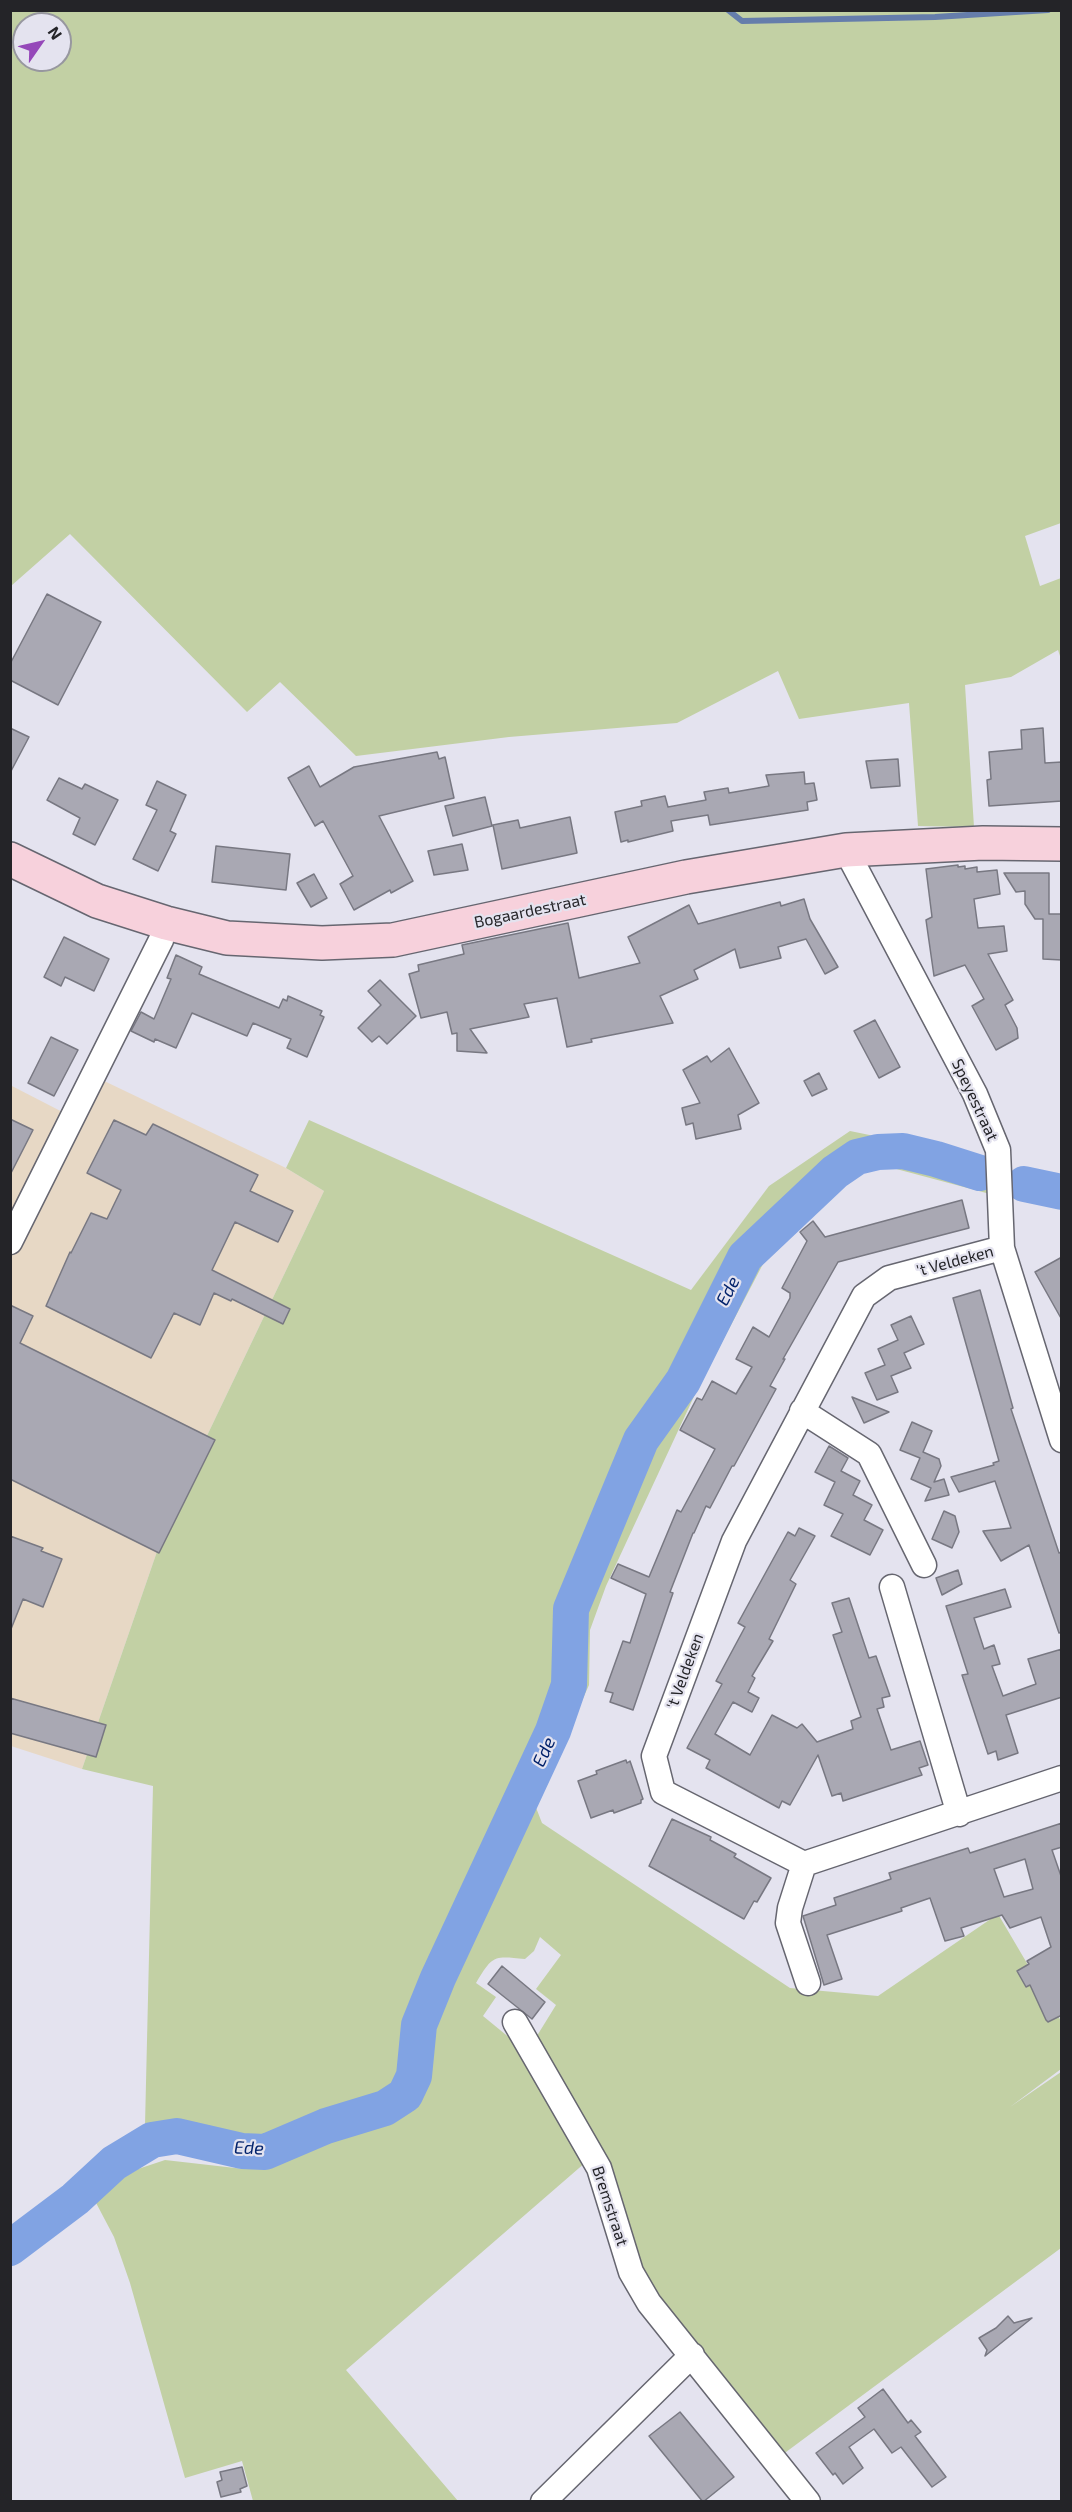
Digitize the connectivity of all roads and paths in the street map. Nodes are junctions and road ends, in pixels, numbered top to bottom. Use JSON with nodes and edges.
{"nodes":[{"id":1,"x":1062,"y":843,"type":"edge"},
{"id":2,"x":846,"y":850,"type":"junction"},
{"id":3,"x":10,"y":859,"type":"edge"},
{"id":4,"x":166,"y":923,"type":"junction"},
{"id":5,"x":10,"y":1242,"type":"edge"},
{"id":6,"x":1002,"y":1248,"type":"junction"},
{"id":7,"x":802,"y":1411,"type":"junction"},
{"id":8,"x":1062,"y":1440,"type":"edge"},
{"id":9,"x":924,"y":1565,"type":"dead end"},
{"id":10,"x":892,"y":1587,"type":"dead end"},
{"id":11,"x":1062,"y":1778,"type":"edge"},
{"id":12,"x":959,"y":1814,"type":"junction"},
{"id":13,"x":804,"y":1864,"type":"junction"},
{"id":14,"x":808,"y":1983,"type":"dead end"},
{"id":15,"x":515,"y":2022,"type":"dead end"},
{"id":16,"x":692,"y":2355,"type":"junction"},
{"id":17,"x":543,"y":2502,"type":"edge"},
{"id":18,"x":808,"y":2502,"type":"edge"}],
"edges":[{"from":1,"to":2,"type":"street","name":"Bogaardestraat"},
{"from":2,"to":4,"type":"street","name":"Bogaardestraat"},
{"from":2,"to":6,"type":"street","name":"Speyestraat"},
{"from":3,"to":4,"type":"street","name":"Bogaardestraat"},
{"from":4,"to":5,"type":"street"},
{"from":6,"to":7,"type":"street","name":"'t Veldeken"},
{"from":6,"to":8,"type":"street","name":"Speyestraat"},
{"from":7,"to":9,"type":"street"},
{"from":7,"to":13,"type":"street","name":"'t Veldeken"},
{"from":10,"to":12,"type":"street"},
{"from":11,"to":12,"type":"street"},
{"from":12,"to":13,"type":"street"},
{"from":13,"to":14,"type":"street"},
{"from":15,"to":16,"type":"street","name":"Bremstraat"},
{"from":16,"to":17,"type":"street"},
{"from":16,"to":18,"type":"street","name":"Bremstraat"}]}
